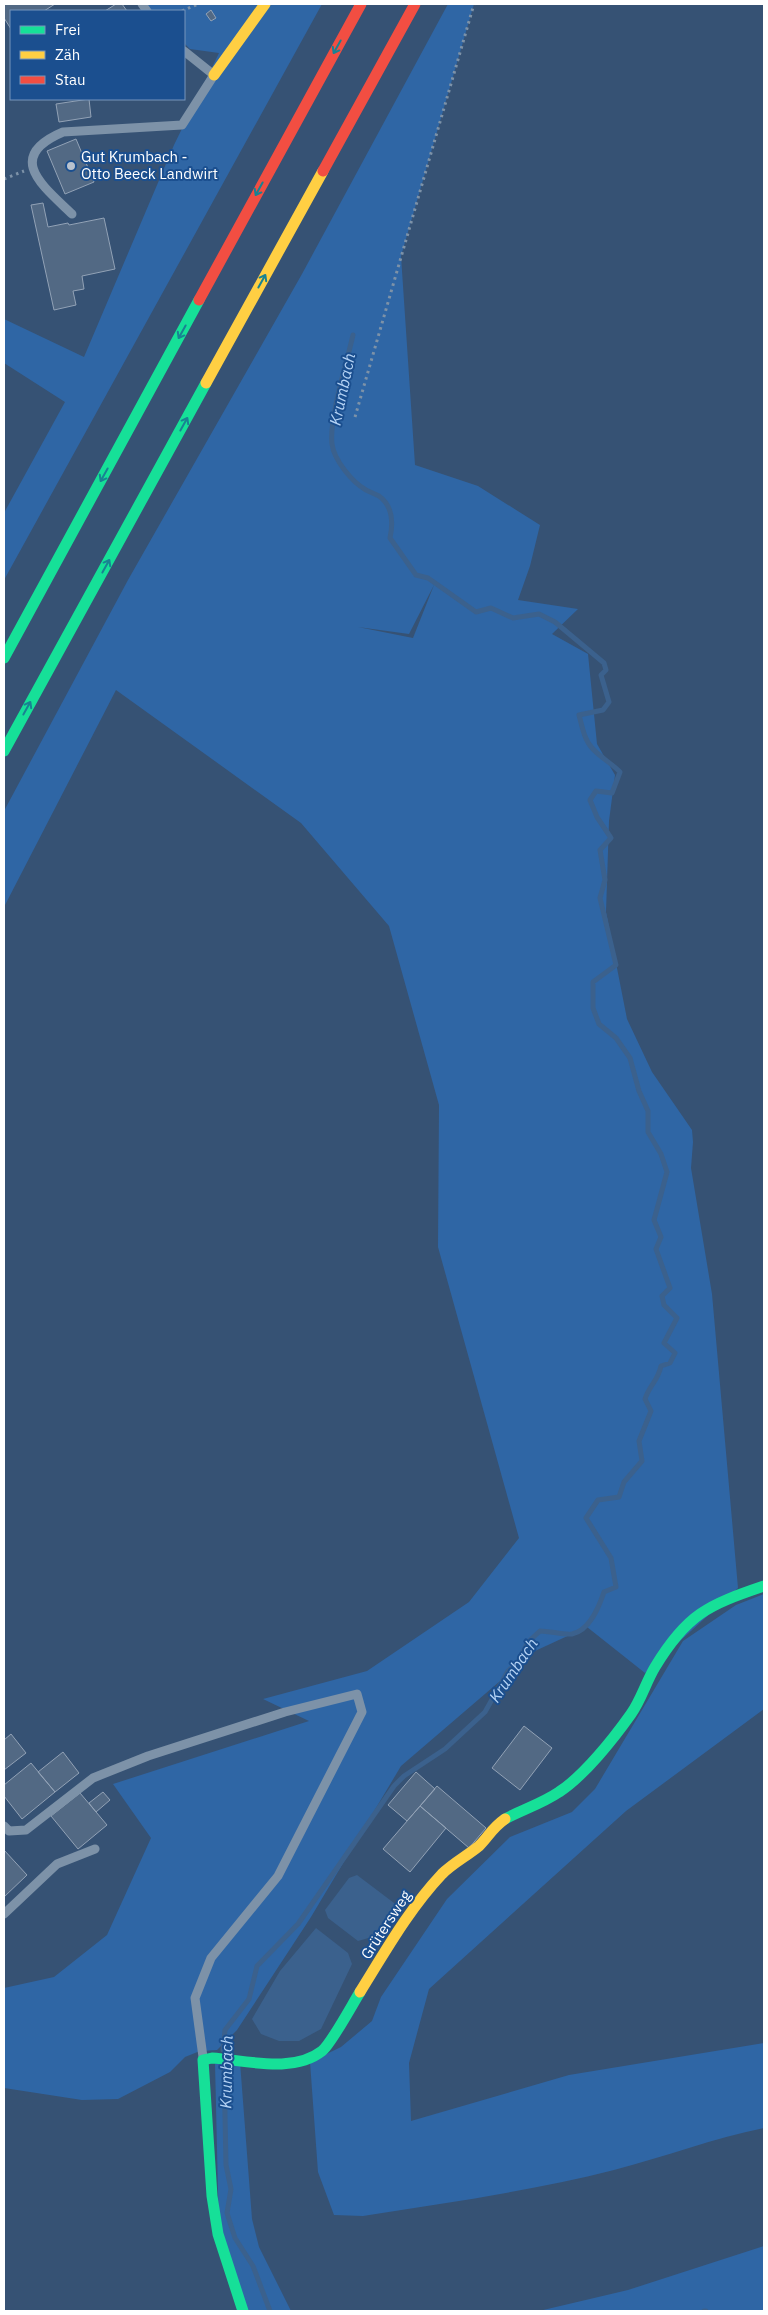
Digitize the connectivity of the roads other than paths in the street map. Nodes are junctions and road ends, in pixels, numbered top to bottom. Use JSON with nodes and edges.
{"nodes":[{"id":1,"x":265,"y":4,"type":"edge"},
{"id":2,"x":361,"y":4,"type":"edge"},
{"id":3,"x":415,"y":4,"type":"edge"},
{"id":4,"x":185,"y":52,"type":"edge"},
{"id":5,"x":214,"y":76,"type":"junction"},
{"id":6,"x":72,"y":214,"type":"dead end"},
{"id":7,"x":4,"y":658,"type":"edge"},
{"id":8,"x":4,"y":751,"type":"edge"},
{"id":9,"x":764,"y":1586,"type":"edge"},
{"id":10,"x":4,"y":1826,"type":"edge"},
{"id":11,"x":95,"y":1849,"type":"dead end"},
{"id":12,"x":4,"y":1914,"type":"edge"},
{"id":13,"x":208,"y":2059,"type":"junction"},
{"id":14,"x":243,"y":2311,"type":"edge"}],
"edges":[{"from":1,"to":5,"type":"main road"},
{"from":2,"to":7,"type":"main road","one_way":true},
{"from":8,"to":3,"type":"main road","one_way":true},
{"from":4,"to":5,"type":"lane"},
{"from":5,"to":6,"type":"lane"},
{"from":9,"to":13,"type":"main road","name":"Grütersweg"},
{"from":10,"to":13,"type":"lane"},
{"from":11,"to":12,"type":"lane"},
{"from":13,"to":14,"type":"main road"}]}
